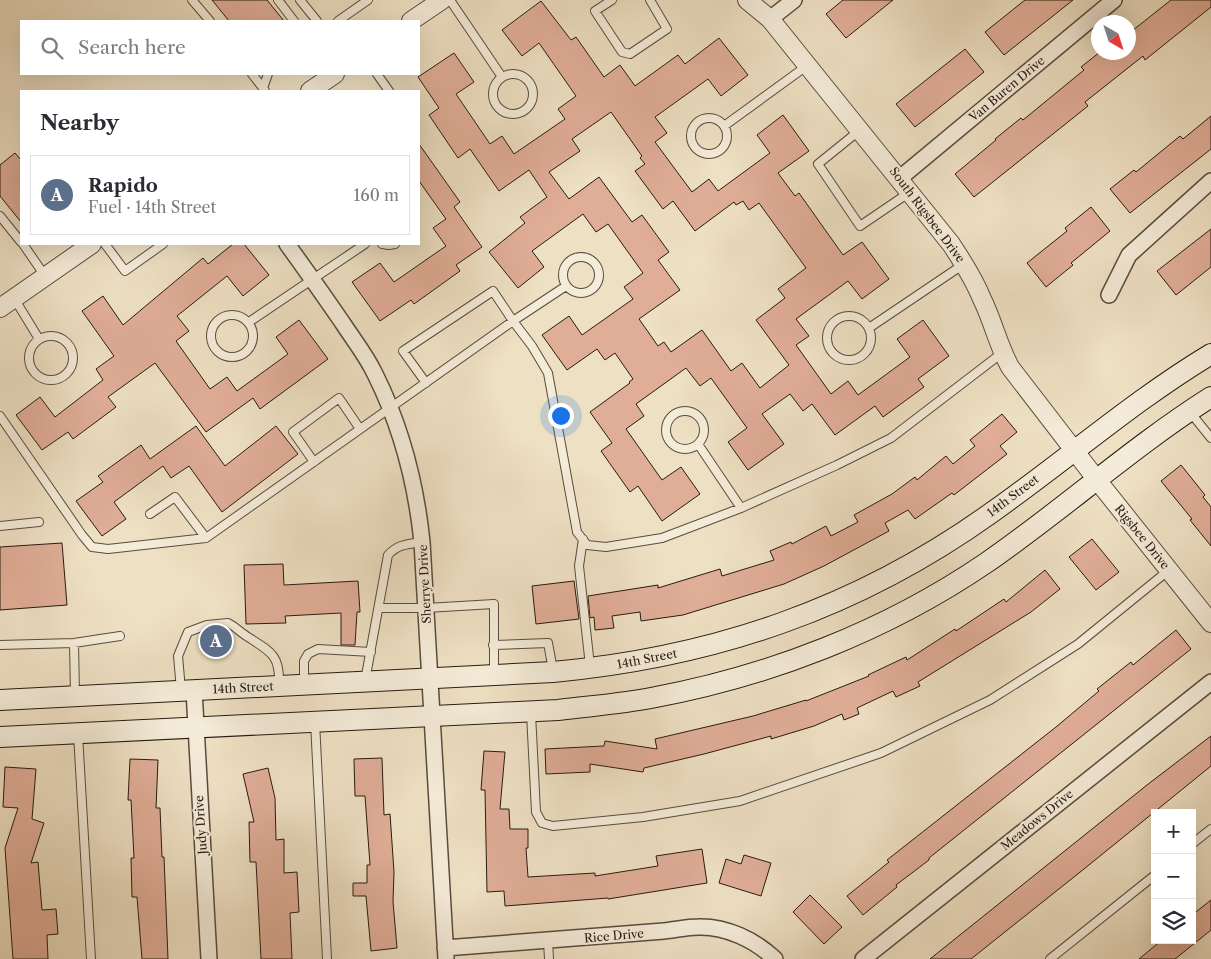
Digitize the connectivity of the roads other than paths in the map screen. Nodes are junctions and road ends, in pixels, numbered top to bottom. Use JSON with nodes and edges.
{"nodes":[{"id":1,"x":192,"y":0,"type":"edge"},
{"id":2,"x":278,"y":0,"type":"edge"},
{"id":3,"x":300,"y":0,"type":"edge"},
{"id":4,"x":368,"y":0,"type":"edge"},
{"id":5,"x":450,"y":0,"type":"edge"},
{"id":6,"x":612,"y":0,"type":"edge"},
{"id":7,"x":650,"y":0,"type":"edge"},
{"id":8,"x":747,"y":0,"type":"edge"},
{"id":9,"x":794,"y":0,"type":"edge"},
{"id":10,"x":1114,"y":0,"type":"edge"},
{"id":11,"x":435,"y":2,"type":"edge"},
{"id":12,"x":209,"y":20,"type":"edge"},
{"id":13,"x":293,"y":20,"type":"edge"},
{"id":14,"x":316,"y":20,"type":"edge"},
{"id":15,"x":339,"y":20,"type":"edge"},
{"id":16,"x":412,"y":20,"type":"edge"},
{"id":17,"x":770,"y":20,"type":"junction"},
{"id":18,"x":808,"y":65,"type":"junction"},
{"id":19,"x":253,"y":75,"type":"edge"},
{"id":20,"x":268,"y":75,"type":"edge"},
{"id":21,"x":334,"y":75,"type":"edge"},
{"id":22,"x":378,"y":75,"type":"edge"},
{"id":23,"x":502,"y":76,"type":"junction"},
{"id":24,"x":264,"y":90,"type":"edge"},
{"id":25,"x":311,"y":90,"type":"edge"},
{"id":26,"x":387,"y":90,"type":"edge"},
{"id":27,"x":724,"y":126,"type":"junction"},
{"id":28,"x":860,"y":130,"type":"junction"},
{"id":29,"x":1211,"y":181,"type":"edge"},
{"id":30,"x":905,"y":185,"type":"junction"},
{"id":31,"x":0,"y":216,"type":"edge"},
{"id":32,"x":20,"y":241,"type":"edge"},
{"id":33,"x":23,"y":245,"type":"edge"},
{"id":34,"x":91,"y":245,"type":"edge"},
{"id":35,"x":107,"y":245,"type":"edge"},
{"id":36,"x":162,"y":245,"type":"edge"},
{"id":37,"x":288,"y":245,"type":"edge"},
{"id":38,"x":364,"y":245,"type":"edge"},
{"id":39,"x":964,"y":264,"type":"junction"},
{"id":40,"x":45,"y":276,"type":"junction"},
{"id":41,"x":313,"y":280,"type":"junction"},
{"id":42,"x":566,"y":286,"type":"junction"},
{"id":43,"x":1109,"y":295,"type":"dead end"},
{"id":44,"x":7,"y":303,"type":"edge"},
{"id":45,"x":513,"y":321,"type":"junction"},
{"id":46,"x":249,"y":322,"type":"junction"},
{"id":47,"x":869,"y":328,"type":"junction"},
{"id":48,"x":39,"y":339,"type":"junction"},
{"id":49,"x":1002,"y":353,"type":"junction"},
{"id":50,"x":1211,"y":354,"type":"edge"},
{"id":51,"x":426,"y":383,"type":"junction"},
{"id":52,"x":1211,"y":397,"type":"edge"},
{"id":53,"x":391,"y":408,"type":"junction"},
{"id":54,"x":1189,"y":411,"type":"junction"},
{"id":55,"x":0,"y":416,"type":"edge"},
{"id":56,"x":360,"y":429,"type":"junction"},
{"id":57,"x":1211,"y":438,"type":"edge"},
{"id":58,"x":698,"y":444,"type":"junction"},
{"id":59,"x":1074,"y":450,"type":"junction"},
{"id":60,"x":314,"y":462,"type":"junction"},
{"id":61,"x":1097,"y":480,"type":"junction"},
{"id":62,"x":741,"y":508,"type":"junction"},
{"id":63,"x":150,"y":514,"type":"dead end"},
{"id":64,"x":39,"y":522,"type":"dead end"},
{"id":65,"x":0,"y":526,"type":"edge"},
{"id":66,"x":206,"y":538,"type":"junction"},
{"id":67,"x":583,"y":539,"type":"junction"},
{"id":68,"x":422,"y":542,"type":"junction"},
{"id":69,"x":1169,"y":570,"type":"junction"},
{"id":70,"x":379,"y":608,"type":"junction"},
{"id":71,"x":426,"y":608,"type":"junction"},
{"id":72,"x":1211,"y":623,"type":"edge"},
{"id":73,"x":120,"y":636,"type":"dead end"},
{"id":74,"x":74,"y":643,"type":"junction"},
{"id":75,"x":0,"y":645,"type":"edge"},
{"id":76,"x":493,"y":645,"type":"junction"},
{"id":77,"x":371,"y":652,"type":"junction"},
{"id":78,"x":590,"y":668,"type":"junction"},
{"id":79,"x":553,"y":672,"type":"junction"},
{"id":80,"x":494,"y":676,"type":"junction"},
{"id":81,"x":430,"y":679,"type":"junction"},
{"id":82,"x":365,"y":682,"type":"junction"},
{"id":83,"x":1211,"y":682,"type":"edge"},
{"id":84,"x":304,"y":685,"type":"junction"},
{"id":85,"x":279,"y":686,"type":"junction"},
{"id":86,"x":187,"y":691,"type":"junction"},
{"id":87,"x":75,"y":696,"type":"junction"},
{"id":88,"x":0,"y":700,"type":"edge"},
{"id":89,"x":531,"y":711,"type":"junction"},
{"id":90,"x":432,"y":716,"type":"junction"},
{"id":91,"x":316,"y":722,"type":"junction"},
{"id":92,"x":195,"y":728,"type":"junction"},
{"id":93,"x":78,"y":734,"type":"junction"},
{"id":94,"x":0,"y":738,"type":"edge"},
{"id":95,"x":1211,"y":829,"type":"edge"},
{"id":96,"x":1196,"y":841,"type":"edge"},
{"id":97,"x":1151,"y":878,"type":"edge"},
{"id":98,"x":548,"y":941,"type":"junction"},
{"id":99,"x":445,"y":954,"type":"edge"},
{"id":100,"x":91,"y":959,"type":"edge"},
{"id":101,"x":210,"y":959,"type":"edge"},
{"id":102,"x":327,"y":959,"type":"edge"},
{"id":103,"x":549,"y":959,"type":"edge"},
{"id":104,"x":775,"y":959,"type":"edge"},
{"id":105,"x":863,"y":959,"type":"edge"},
{"id":106,"x":1050,"y":959,"type":"edge"}],
"edges":[{"from":1,"to":12,"type":"lane"},
{"from":2,"to":13,"type":"lane"},
{"from":3,"to":14,"type":"lane"},
{"from":4,"to":15,"type":"lane"},
{"from":5,"to":23,"type":"lane"},
{"from":6,"to":7,"type":"lane"},
{"from":8,"to":17,"type":"street","name":"South Rigsbee Drive"},
{"from":9,"to":17,"type":"street"},
{"from":10,"to":30,"type":"street","name":"Van Buren Drive"},
{"from":11,"to":16,"type":"street"},
{"from":17,"to":18,"type":"street","name":"South Rigsbee Drive"},
{"from":18,"to":27,"type":"lane"},
{"from":18,"to":28,"type":"street","name":"South Rigsbee Drive"},
{"from":19,"to":24,"type":"lane"},
{"from":20,"to":24,"type":"lane"},
{"from":21,"to":25,"type":"street"},
{"from":22,"to":26,"type":"lane"},
{"from":23,"to":23,"type":"lane"},
{"from":27,"to":27,"type":"lane"},
{"from":28,"to":30,"type":"street","name":"South Rigsbee Drive"},
{"from":28,"to":30,"type":"lane"},
{"from":29,"to":43,"type":"street"},
{"from":30,"to":39,"type":"street","name":"South Rigsbee Drive"},
{"from":31,"to":32,"type":"lane"},
{"from":33,"to":40,"type":"lane"},
{"from":34,"to":40,"type":"street"},
{"from":35,"to":36,"type":"lane"},
{"from":37,"to":41,"type":"street","name":"Sherrye Drive"},
{"from":38,"to":41,"type":"lane"},
{"from":39,"to":47,"type":"lane"},
{"from":39,"to":49,"type":"street","name":"South Rigsbee Drive"},
{"from":40,"to":44,"type":"street"},
{"from":41,"to":46,"type":"lane"},
{"from":41,"to":53,"type":"street","name":"Sherrye Drive"},
{"from":42,"to":42,"type":"lane"},
{"from":42,"to":45,"type":"lane"},
{"from":44,"to":48,"type":"lane"},
{"from":45,"to":51,"type":"lane"},
{"from":45,"to":51,"type":"lane"},
{"from":45,"to":67,"type":"lane"},
{"from":46,"to":46,"type":"lane"},
{"from":47,"to":47,"type":"lane"},
{"from":48,"to":48,"type":"lane"},
{"from":49,"to":59,"type":"street","name":"South Rigsbee Drive"},
{"from":49,"to":62,"type":"lane"},
{"from":50,"to":59,"type":"main road","name":"14th Street"},
{"from":51,"to":53,"type":"lane"},
{"from":52,"to":54,"type":"main road"},
{"from":53,"to":56,"type":"lane"},
{"from":53,"to":68,"type":"street","name":"Sherrye Drive"},
{"from":54,"to":57,"type":"lane"},
{"from":54,"to":61,"type":"main road"},
{"from":55,"to":66,"type":"lane"},
{"from":56,"to":60,"type":"lane"},
{"from":56,"to":60,"type":"lane"},
{"from":58,"to":58,"type":"lane"},
{"from":58,"to":62,"type":"lane"},
{"from":59,"to":61,"type":"street","name":"Rigsbee Drive"},
{"from":59,"to":78,"type":"main road","name":"14th Street"},
{"from":60,"to":66,"type":"lane"},
{"from":61,"to":69,"type":"street","name":"Rigsbee Drive"},
{"from":61,"to":89,"type":"main road"},
{"from":62,"to":67,"type":"lane"},
{"from":63,"to":66,"type":"lane"},
{"from":64,"to":65,"type":"lane"},
{"from":67,"to":78,"type":"lane"},
{"from":68,"to":70,"type":"lane"},
{"from":68,"to":71,"type":"street","name":"Sherrye Drive"},
{"from":69,"to":72,"type":"street","name":"Rigsbee Drive"},
{"from":69,"to":89,"type":"lane"},
{"from":70,"to":71,"type":"lane"},
{"from":70,"to":77,"type":"lane"},
{"from":71,"to":76,"type":"lane"},
{"from":71,"to":81,"type":"street","name":"Sherrye Drive"},
{"from":73,"to":74,"type":"lane"},
{"from":74,"to":75,"type":"lane"},
{"from":74,"to":87,"type":"lane"},
{"from":76,"to":79,"type":"lane"},
{"from":76,"to":80,"type":"lane"},
{"from":77,"to":82,"type":"lane"},
{"from":77,"to":84,"type":"lane"},
{"from":78,"to":79,"type":"main road","name":"14th Street"},
{"from":79,"to":80,"type":"main road","name":"14th Street"},
{"from":80,"to":81,"type":"main road","name":"14th Street"},
{"from":81,"to":82,"type":"main road","name":"14th Street"},
{"from":81,"to":90,"type":"street","name":"Sherrye Drive"},
{"from":82,"to":84,"type":"main road","name":"14th Street"},
{"from":83,"to":105,"type":"street","name":"Meadows Drive"},
{"from":84,"to":85,"type":"main road","name":"14th Street"},
{"from":85,"to":86,"type":"main road","name":"14th Street"},
{"from":85,"to":86,"type":"lane"},
{"from":86,"to":87,"type":"main road","name":"14th Street"},
{"from":86,"to":92,"type":"street","name":"Judy Drive"},
{"from":87,"to":88,"type":"main road","name":"14th Street"},
{"from":89,"to":90,"type":"main road"},
{"from":90,"to":91,"type":"main road"},
{"from":90,"to":99,"type":"street","name":"Sherrye Drive"},
{"from":91,"to":92,"type":"main road"},
{"from":91,"to":102,"type":"lane"},
{"from":92,"to":93,"type":"main road"},
{"from":92,"to":101,"type":"street","name":"Judy Drive"},
{"from":93,"to":94,"type":"main road"},
{"from":93,"to":100,"type":"lane"},
{"from":95,"to":96,"type":"lane"},
{"from":97,"to":106,"type":"lane"},
{"from":98,"to":99,"type":"street","name":"Rice Drive"},
{"from":98,"to":103,"type":"lane"},
{"from":98,"to":104,"type":"street","name":"Rice Drive"}]}
